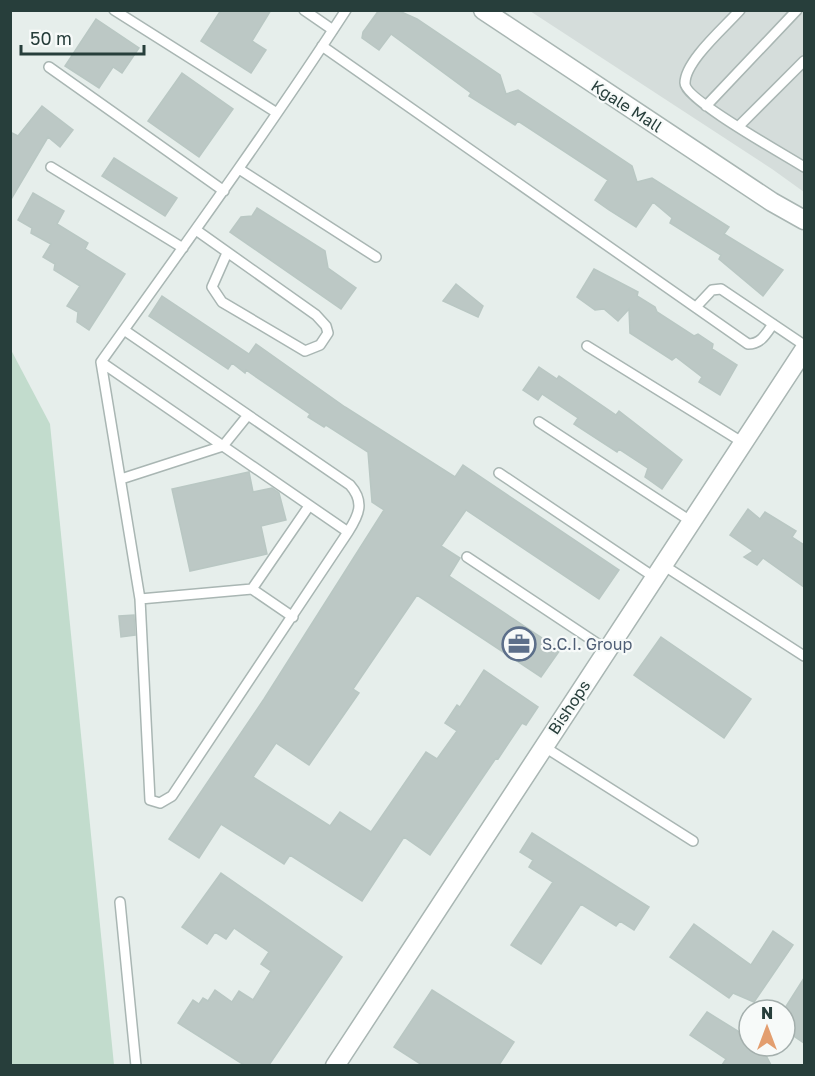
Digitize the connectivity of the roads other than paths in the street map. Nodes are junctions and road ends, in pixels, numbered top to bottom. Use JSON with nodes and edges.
{"nodes":[{"id":1,"x":114,"y":10,"type":"edge"},
{"id":2,"x":304,"y":10,"type":"edge"},
{"id":3,"x":346,"y":10,"type":"edge"},
{"id":4,"x":483,"y":10,"type":"edge"},
{"id":5,"x":740,"y":10,"type":"edge"},
{"id":6,"x":797,"y":10,"type":"edge"},
{"id":7,"x":333,"y":30,"type":"junction"},
{"id":8,"x":322,"y":46,"type":"junction"},
{"id":9,"x":804,"y":61,"type":"edge"},
{"id":10,"x":48,"y":67,"type":"dead end"},
{"id":11,"x":706,"y":106,"type":"junction"},
{"id":12,"x":277,"y":113,"type":"junction"},
{"id":13,"x":739,"y":126,"type":"junction"},
{"id":14,"x":804,"y":166,"type":"edge"},
{"id":15,"x":51,"y":167,"type":"dead end"},
{"id":16,"x":239,"y":169,"type":"junction"},
{"id":17,"x":224,"y":191,"type":"junction"},
{"id":18,"x":772,"y":202,"type":"junction"},
{"id":19,"x":804,"y":220,"type":"edge"},
{"id":20,"x":196,"y":230,"type":"junction"},
{"id":21,"x":804,"y":231,"type":"edge"},
{"id":22,"x":183,"y":249,"type":"junction"},
{"id":23,"x":227,"y":253,"type":"junction"},
{"id":24,"x":376,"y":257,"type":"dead end"},
{"id":25,"x":696,"y":307,"type":"junction"},
{"id":26,"x":773,"y":324,"type":"junction"},
{"id":27,"x":124,"y":330,"type":"junction"},
{"id":28,"x":587,"y":346,"type":"dead end"},
{"id":29,"x":804,"y":348,"type":"edge"},
{"id":30,"x":101,"y":362,"type":"junction"},
{"id":31,"x":248,"y":415,"type":"junction"},
{"id":32,"x":539,"y":422,"type":"dead end"},
{"id":33,"x":742,"y":442,"type":"junction"},
{"id":34,"x":223,"y":446,"type":"junction"},
{"id":35,"x":499,"y":473,"type":"dead end"},
{"id":36,"x":121,"y":479,"type":"junction"},
{"id":37,"x":309,"y":506,"type":"junction"},
{"id":38,"x":692,"y":522,"type":"junction"},
{"id":39,"x":348,"y":532,"type":"junction"},
{"id":40,"x":467,"y":556,"type":"dead end"},
{"id":41,"x":659,"y":571,"type":"junction"},
{"id":42,"x":252,"y":589,"type":"junction"},
{"id":43,"x":140,"y":599,"type":"junction"},
{"id":44,"x":293,"y":616,"type":"junction"},
{"id":45,"x":607,"y":650,"type":"junction"},
{"id":46,"x":804,"y":656,"type":"edge"},
{"id":47,"x":543,"y":746,"type":"junction"},
{"id":48,"x":693,"y":841,"type":"dead end"},
{"id":49,"x":120,"y":902,"type":"dead end"},
{"id":50,"x":136,"y":1065,"type":"edge"},
{"id":51,"x":334,"y":1065,"type":"edge"}],
"edges":[{"from":1,"to":12,"type":"lane"},
{"from":2,"to":7,"type":"lane"},
{"from":3,"to":7,"type":"lane"},
{"from":4,"to":18,"type":"street","name":"Kgale Mall"},
{"from":5,"to":11,"type":"lane"},
{"from":6,"to":11,"type":"lane"},
{"from":7,"to":8,"type":"lane"},
{"from":8,"to":12,"type":"lane"},
{"from":8,"to":25,"type":"lane"},
{"from":9,"to":13,"type":"lane"},
{"from":10,"to":17,"type":"lane"},
{"from":11,"to":13,"type":"lane"},
{"from":12,"to":16,"type":"lane"},
{"from":13,"to":14,"type":"lane"},
{"from":15,"to":22,"type":"lane"},
{"from":16,"to":17,"type":"lane"},
{"from":16,"to":24,"type":"lane"},
{"from":17,"to":20,"type":"lane"},
{"from":18,"to":19,"type":"street","name":"Kgale Mall"},
{"from":18,"to":21,"type":"street","name":"Kgale Mall"},
{"from":20,"to":22,"type":"lane"},
{"from":20,"to":23,"type":"lane"},
{"from":22,"to":27,"type":"lane"},
{"from":23,"to":23,"type":"lane"},
{"from":25,"to":26,"type":"lane"},
{"from":25,"to":26,"type":"lane"},
{"from":26,"to":29,"type":"lane"},
{"from":27,"to":30,"type":"lane"},
{"from":27,"to":31,"type":"lane"},
{"from":28,"to":33,"type":"lane"},
{"from":29,"to":33,"type":"street","name":"Bishops"},
{"from":30,"to":34,"type":"lane"},
{"from":30,"to":36,"type":"lane"},
{"from":31,"to":34,"type":"lane"},
{"from":31,"to":39,"type":"lane"},
{"from":32,"to":38,"type":"lane"},
{"from":33,"to":38,"type":"street","name":"Bishops"},
{"from":34,"to":36,"type":"lane"},
{"from":34,"to":37,"type":"lane"},
{"from":35,"to":41,"type":"lane"},
{"from":36,"to":43,"type":"lane"},
{"from":37,"to":39,"type":"lane"},
{"from":37,"to":42,"type":"lane"},
{"from":38,"to":41,"type":"street","name":"Bishops"},
{"from":39,"to":44,"type":"lane"},
{"from":40,"to":45,"type":"lane"},
{"from":41,"to":45,"type":"street","name":"Bishops"},
{"from":41,"to":46,"type":"lane"},
{"from":42,"to":43,"type":"lane"},
{"from":42,"to":44,"type":"lane"},
{"from":43,"to":44,"type":"lane"},
{"from":45,"to":47,"type":"street","name":"Bishops"},
{"from":47,"to":48,"type":"lane"},
{"from":47,"to":51,"type":"street","name":"Bishops"},
{"from":49,"to":50,"type":"lane"}]}
